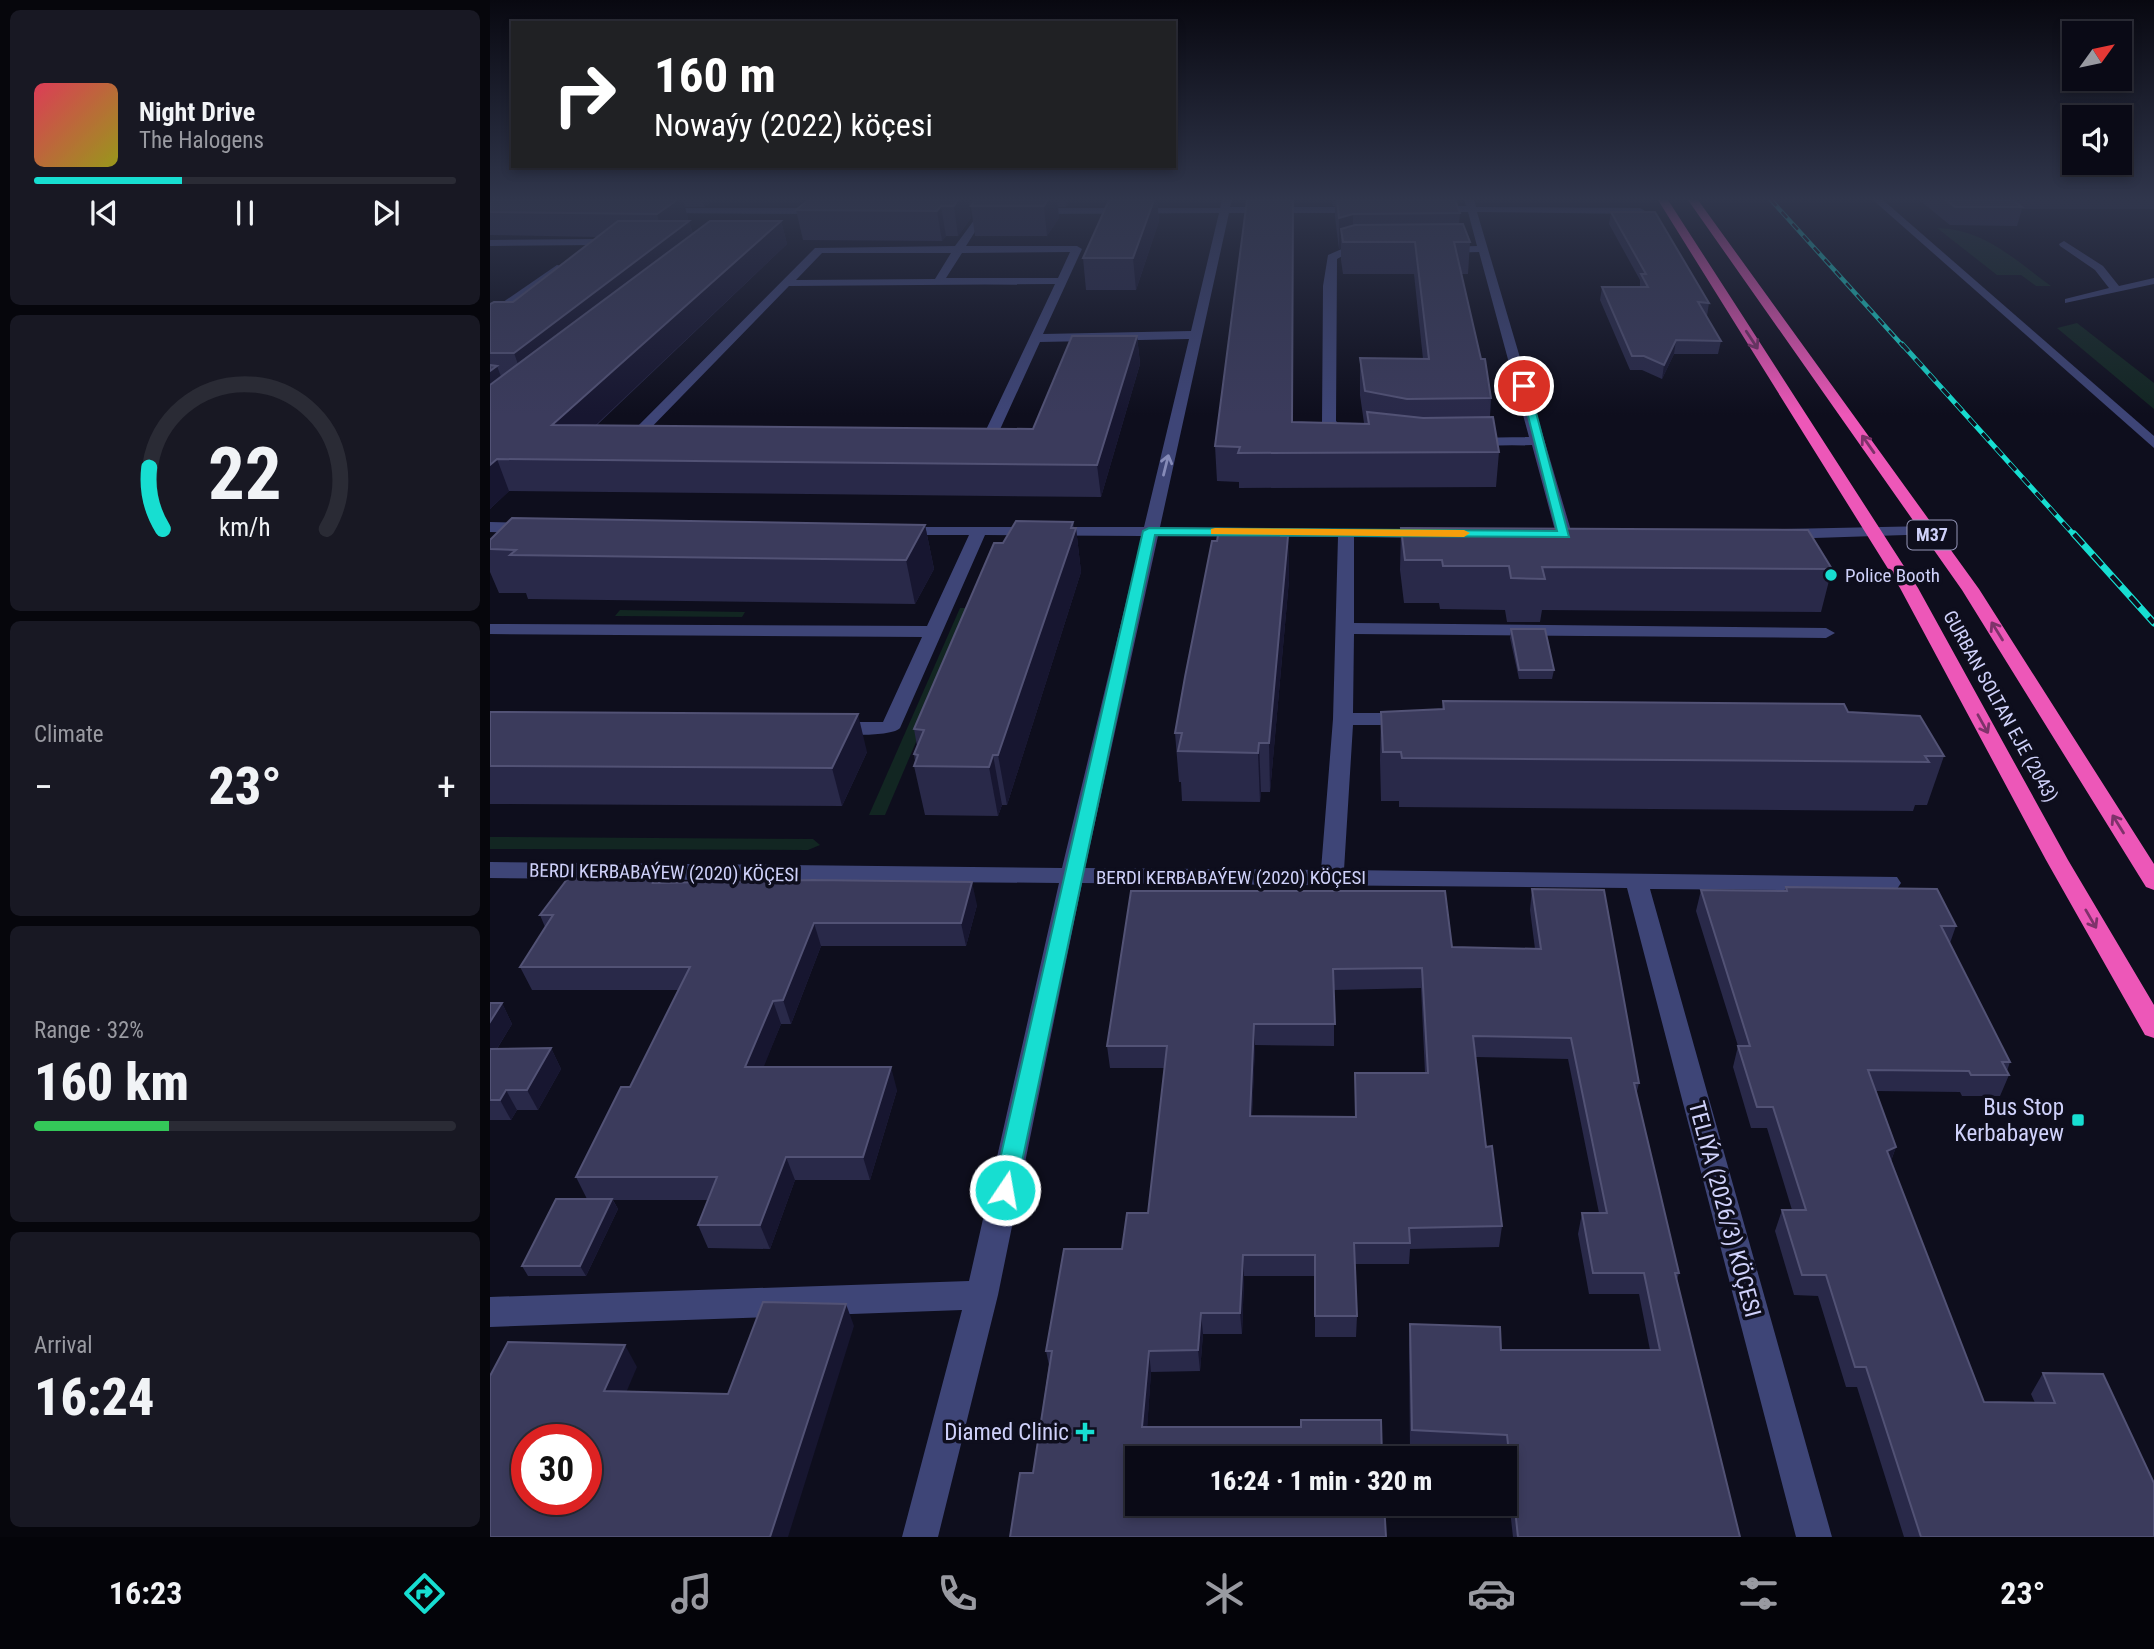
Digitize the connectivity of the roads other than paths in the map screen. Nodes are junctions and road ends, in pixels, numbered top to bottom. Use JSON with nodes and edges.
{"nodes":[{"id":1,"x":554,"y":272,"type":"edge"},
{"id":2,"x":798,"y":272,"type":"edge"},
{"id":3,"x":945,"y":272,"type":"edge"},
{"id":4,"x":1066,"y":272,"type":"edge"},
{"id":5,"x":1211,"y":272,"type":"edge"},
{"id":6,"x":1330,"y":272,"type":"edge"},
{"id":7,"x":1490,"y":272,"type":"edge"},
{"id":8,"x":1709,"y":272,"type":"edge"},
{"id":9,"x":1744,"y":272,"type":"edge"},
{"id":10,"x":1959,"y":272,"type":"edge"},
{"id":11,"x":2102,"y":272,"type":"edge"},
{"id":12,"x":1061,"y":281,"type":"junction"},
{"id":13,"x":2154,"y":281,"type":"edge"},
{"id":14,"x":938,"y":282,"type":"junction"},
{"id":15,"x":787,"y":283,"type":"junction"},
{"id":16,"x":2116,"y":289,"type":"junction"},
{"id":17,"x":2070,"y":301,"type":"dead end"},
{"id":18,"x":490,"y":316,"type":"edge"},
{"id":19,"x":1197,"y":335,"type":"junction"},
{"id":20,"x":1037,"y":338,"type":"junction"},
{"id":21,"x":1374,"y":440,"type":"edge"},
{"id":22,"x":1540,"y":441,"type":"junction"},
{"id":23,"x":1462,"y":442,"type":"edge"},
{"id":24,"x":2154,"y":444,"type":"edge"},
{"id":25,"x":490,"y":527,"type":"edge"},
{"id":26,"x":546,"y":528,"type":"edge"},
{"id":27,"x":881,"y":530,"type":"edge"},
{"id":28,"x":979,"y":531,"type":"junction"},
{"id":29,"x":1149,"y":531,"type":"junction"},
{"id":30,"x":1874,"y":531,"type":"junction"},
{"id":31,"x":1930,"y":531,"type":"junction"},
{"id":32,"x":1346,"y":532,"type":"junction"},
{"id":33,"x":1441,"y":533,"type":"edge"},
{"id":34,"x":1564,"y":534,"type":"edge"},
{"id":35,"x":1763,"y":535,"type":"edge"},
{"id":36,"x":1345,"y":628,"type":"junction"},
{"id":37,"x":490,"y":629,"type":"edge"},
{"id":38,"x":934,"y":632,"type":"junction"},
{"id":39,"x":1826,"y":633,"type":"dead end"},
{"id":40,"x":1343,"y":719,"type":"junction"},
{"id":41,"x":1426,"y":719,"type":"edge"},
{"id":42,"x":821,"y":727,"type":"edge"},
{"id":43,"x":490,"y":870,"type":"edge"},
{"id":44,"x":1072,"y":875,"type":"junction"},
{"id":45,"x":1332,"y":877,"type":"junction"},
{"id":46,"x":1636,"y":880,"type":"junction"},
{"id":47,"x":2154,"y":882,"type":"edge"},
{"id":48,"x":1889,"y":883,"type":"dead end"},
{"id":49,"x":2154,"y":1028,"type":"edge"},
{"id":50,"x":982,"y":1295,"type":"junction"},
{"id":51,"x":490,"y":1312,"type":"edge"},
{"id":52,"x":919,"y":1537,"type":"edge"},
{"id":53,"x":1814,"y":1537,"type":"edge"}],
"edges":[{"from":1,"to":18,"type":"street"},
{"from":2,"to":15,"type":"street"},
{"from":3,"to":14,"type":"street"},
{"from":4,"to":12,"type":"street"},
{"from":5,"to":19,"type":"street"},
{"from":6,"to":21,"type":"street"},
{"from":7,"to":22,"type":"street"},
{"from":8,"to":30,"type":"highway","name":"GURBAN SOLTAN EJE (2043)","number":"M37","one_way":true},
{"from":31,"to":9,"type":"highway","name":"GURBAN SOLTAN EJE (2043)","number":"M37","one_way":true},
{"from":10,"to":24,"type":"street"},
{"from":11,"to":16,"type":"street"},
{"from":12,"to":14,"type":"street"},
{"from":12,"to":20,"type":"street"},
{"from":13,"to":16,"type":"street"},
{"from":14,"to":15,"type":"street"},
{"from":15,"to":20,"type":"street"},
{"from":16,"to":17,"type":"street"},
{"from":19,"to":20,"type":"street"},
{"from":29,"to":19,"type":"street","one_way":true},
{"from":22,"to":23,"type":"street"},
{"from":22,"to":34,"type":"street"},
{"from":25,"to":26,"type":"street"},
{"from":27,"to":28,"type":"street"},
{"from":28,"to":29,"type":"street"},
{"from":28,"to":38,"type":"street"},
{"from":29,"to":32,"type":"street"},
{"from":29,"to":44,"type":"street"},
{"from":30,"to":31,"type":"street"},
{"from":30,"to":35,"type":"street"},
{"from":30,"to":49,"type":"highway","name":"GURBAN SOLTAN EJE (2043)","number":"M37","one_way":true},
{"from":47,"to":31,"type":"highway","name":"GURBAN SOLTAN EJE (2043)","number":"M37","one_way":true},
{"from":32,"to":33,"type":"street"},
{"from":32,"to":36,"type":"street"},
{"from":36,"to":39,"type":"street"},
{"from":36,"to":40,"type":"street"},
{"from":37,"to":38,"type":"street"},
{"from":38,"to":42,"type":"street"},
{"from":40,"to":41,"type":"street"},
{"from":40,"to":45,"type":"street"},
{"from":43,"to":44,"type":"street","name":"BERDI KERBABAÝEW (2020) KÖÇESI"},
{"from":44,"to":45,"type":"street","name":"BERDI KERBABAÝEW (2020) KÖÇESI"},
{"from":44,"to":50,"type":"street"},
{"from":45,"to":46,"type":"street","name":"BERDI KERBABAÝEW (2020) KÖÇESI"},
{"from":46,"to":48,"type":"street","name":"BERDI KERBABAÝEW (2020) KÖÇESI"},
{"from":46,"to":53,"type":"street","name":"TELIÝA (2026/3) KÖÇESI"},
{"from":50,"to":51,"type":"street"},
{"from":50,"to":52,"type":"street"}]}
